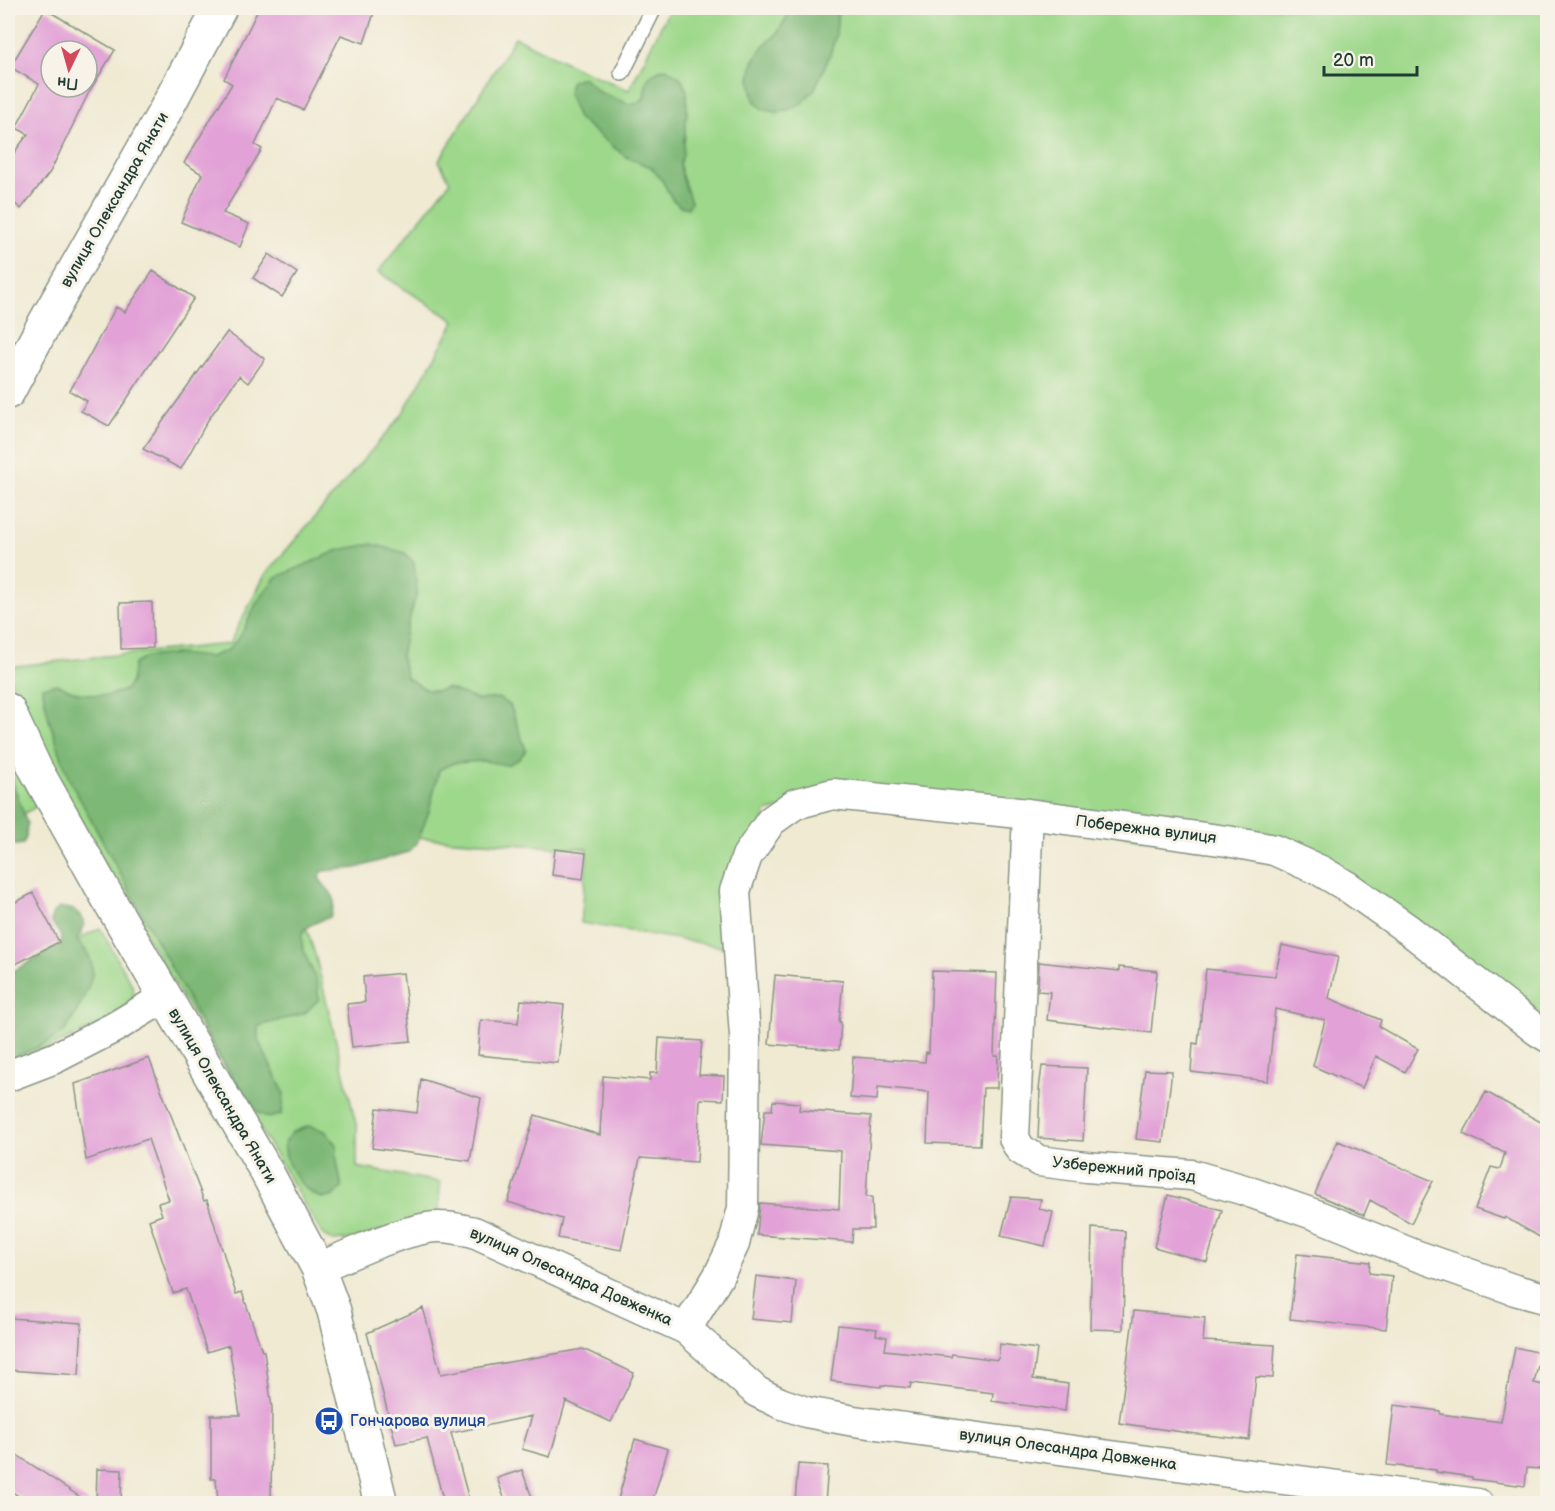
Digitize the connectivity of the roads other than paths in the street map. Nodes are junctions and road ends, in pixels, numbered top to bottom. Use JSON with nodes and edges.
{"nodes":[{"id":1,"x":220,"y":8,"type":"edge"},
{"id":2,"x":654,"y":8,"type":"edge"},
{"id":3,"x":622,"y":73,"type":"dead end"},
{"id":4,"x":8,"y":392,"type":"edge"},
{"id":5,"x":8,"y":710,"type":"edge"},
{"id":6,"x":1028,"y":814,"type":"junction"},
{"id":7,"x":735,"y":891,"type":"joint"},
{"id":8,"x":165,"y":997,"type":"junction"},
{"id":9,"x":1548,"y":1036,"type":"edge"},
{"id":10,"x":8,"y":1076,"type":"edge"},
{"id":11,"x":318,"y":1268,"type":"junction"},
{"id":12,"x":1548,"y":1299,"type":"edge"},
{"id":13,"x":686,"y":1329,"type":"junction"},
{"id":14,"x":381,"y":1503,"type":"edge"},
{"id":15,"x":1478,"y":1503,"type":"edge"}],
"edges":[{"from":1,"to":4,"type":"street","name":"вулиця Олександра Янати"},
{"from":2,"to":3,"type":"lane"},
{"from":5,"to":8,"type":"street","name":"вулиця Олександра Янати"},
{"from":6,"to":7,"type":"street","name":"Побережна вулиця"},
{"from":6,"to":9,"type":"street","name":"Побережна вулиця"},
{"from":6,"to":12,"type":"street","name":"Узбережний проїзд"},
{"from":7,"to":13,"type":"street","name":"вулиця Олесандра Довженка"},
{"from":8,"to":10,"type":"street"},
{"from":8,"to":11,"type":"street","name":"вулиця Олександра Янати"},
{"from":11,"to":13,"type":"street","name":"вулиця Олесандра Довженка"},
{"from":11,"to":14,"type":"street","name":"вулиця Олександра Янати"},
{"from":13,"to":15,"type":"street","name":"вулиця Олесандра Довженка"}]}
